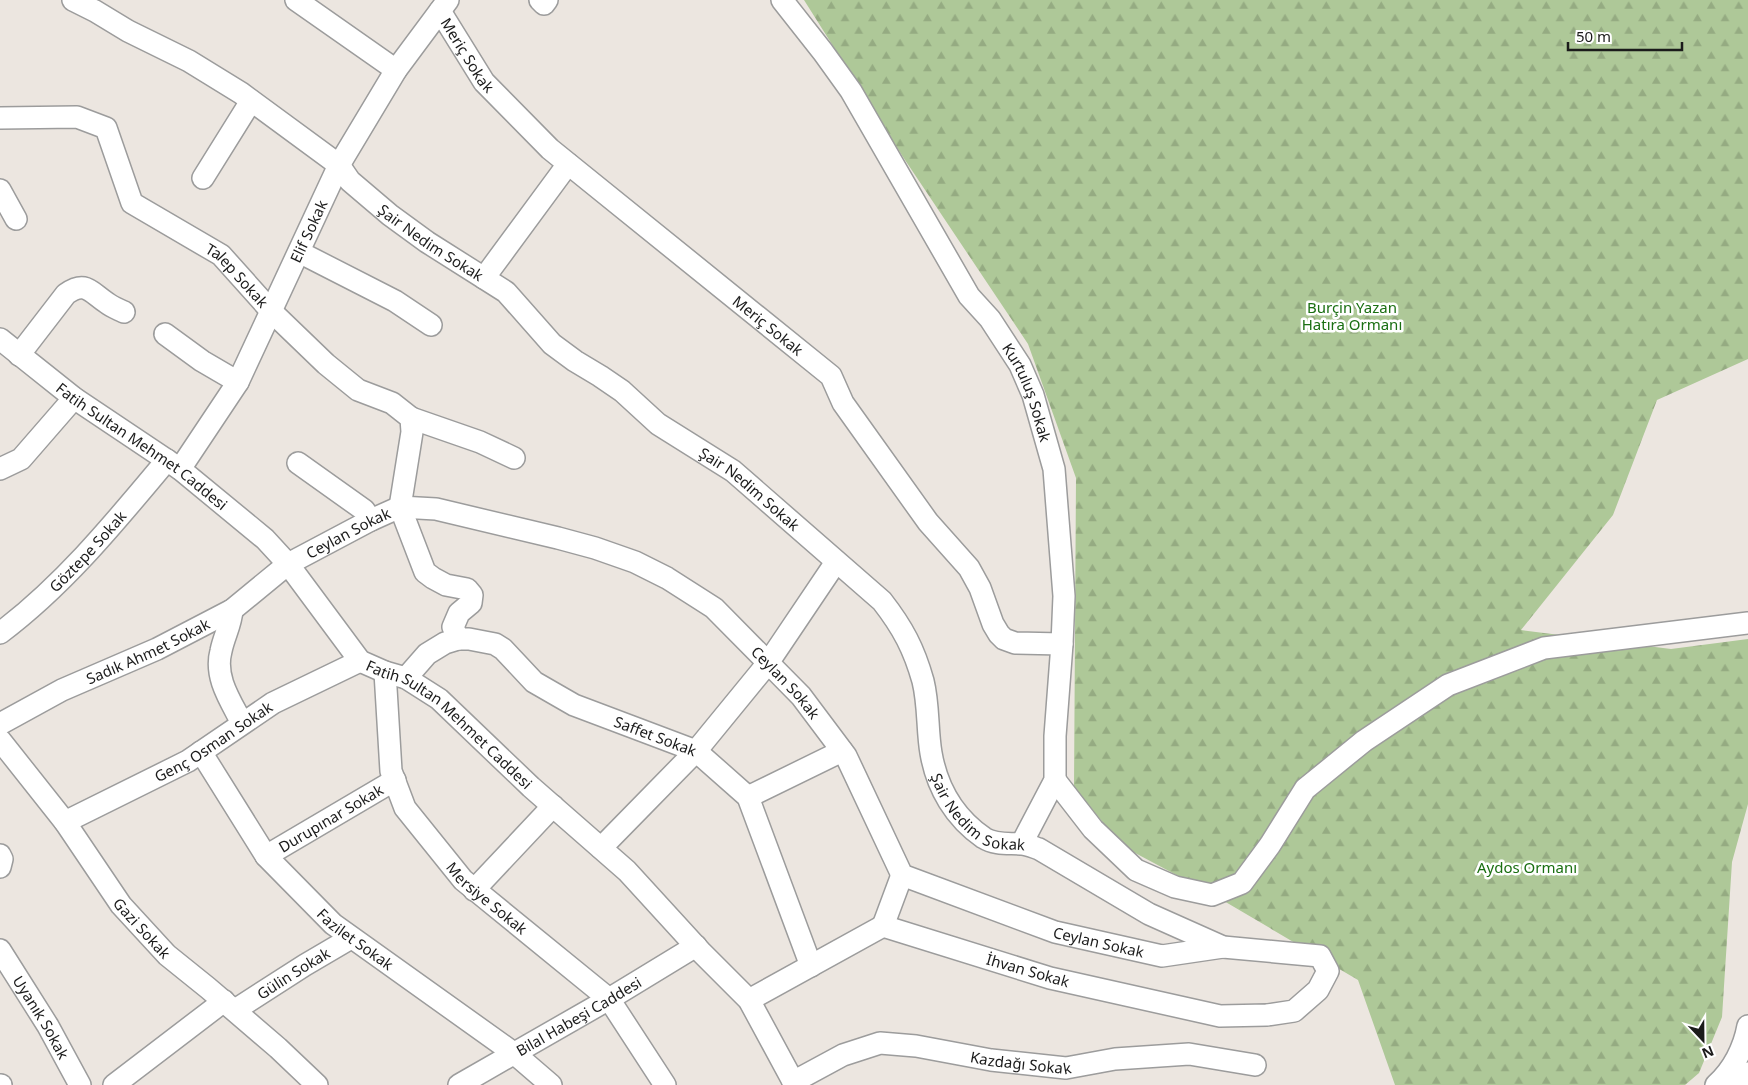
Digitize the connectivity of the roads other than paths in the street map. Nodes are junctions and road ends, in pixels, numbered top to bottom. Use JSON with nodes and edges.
{"nodes":[{"id":1,"x":73,"y":0,"type":"edge"},
{"id":2,"x":296,"y":0,"type":"edge"},
{"id":3,"x":540,"y":0,"type":"edge"},
{"id":4,"x":547,"y":0,"type":"edge"},
{"id":5,"x":782,"y":0,"type":"edge"},
{"id":6,"x":444,"y":5,"type":"edge"},
{"id":7,"x":110,"y":10,"type":"edge"},
{"id":8,"x":396,"y":70,"type":"junction"},
{"id":9,"x":250,"y":101,"type":"junction"},
{"id":10,"x":0,"y":118,"type":"edge"},
{"id":11,"x":568,"y":164,"type":"junction"},
{"id":12,"x":339,"y":165,"type":"junction"},
{"id":13,"x":203,"y":178,"type":"dead end"},
{"id":14,"x":0,"y":190,"type":"edge"},
{"id":15,"x":16,"y":219,"type":"dead end"},
{"id":16,"x":299,"y":252,"type":"junction"},
{"id":17,"x":484,"y":278,"type":"junction"},
{"id":18,"x":124,"y":312,"type":"dead end"},
{"id":19,"x":272,"y":312,"type":"junction"},
{"id":20,"x":431,"y":326,"type":"dead end"},
{"id":21,"x":164,"y":334,"type":"dead end"},
{"id":22,"x":0,"y":339,"type":"edge"},
{"id":23,"x":19,"y":355,"type":"junction"},
{"id":24,"x":238,"y":382,"type":"junction"},
{"id":25,"x":74,"y":398,"type":"junction"},
{"id":26,"x":410,"y":418,"type":"junction"},
{"id":27,"x":514,"y":458,"type":"dead end"},
{"id":28,"x":298,"y":463,"type":"dead end"},
{"id":29,"x":174,"y":465,"type":"junction"},
{"id":30,"x":0,"y":470,"type":"edge"},
{"id":31,"x":400,"y":507,"type":"junction"},
{"id":32,"x":371,"y":520,"type":"junction"},
{"id":33,"x":836,"y":562,"type":"junction"},
{"id":34,"x":288,"y":564,"type":"junction"},
{"id":35,"x":232,"y":610,"type":"junction"},
{"id":36,"x":1748,"y":623,"type":"edge"},
{"id":37,"x":0,"y":633,"type":"edge"},
{"id":38,"x":458,"y":639,"type":"junction"},
{"id":39,"x":1062,"y":644,"type":"junction"},
{"id":40,"x":360,"y":661,"type":"junction"},
{"id":41,"x":768,"y":663,"type":"junction"},
{"id":42,"x":385,"y":672,"type":"junction"},
{"id":43,"x":406,"y":678,"type":"junction"},
{"id":44,"x":242,"y":723,"type":"junction"},
{"id":45,"x":0,"y":724,"type":"edge"},
{"id":46,"x":0,"y":740,"type":"edge"},
{"id":47,"x":696,"y":751,"type":"junction"},
{"id":48,"x":842,"y":751,"type":"junction"},
{"id":49,"x":202,"y":752,"type":"junction"},
{"id":50,"x":394,"y":780,"type":"junction"},
{"id":51,"x":1055,"y":780,"type":"junction"},
{"id":52,"x":748,"y":797,"type":"junction"},
{"id":53,"x":553,"y":806,"type":"junction"},
{"id":54,"x":65,"y":822,"type":"junction"},
{"id":55,"x":1022,"y":844,"type":"junction"},
{"id":56,"x":601,"y":848,"type":"junction"},
{"id":57,"x":0,"y":855,"type":"edge"},
{"id":58,"x":266,"y":856,"type":"junction"},
{"id":59,"x":0,"y":867,"type":"edge"},
{"id":60,"x":902,"y":875,"type":"junction"},
{"id":61,"x":474,"y":890,"type":"junction"},
{"id":62,"x":883,"y":926,"type":"junction"},
{"id":63,"x":351,"y":938,"type":"junction"},
{"id":64,"x":696,"y":946,"type":"junction"},
{"id":65,"x":1224,"y":947,"type":"junction"},
{"id":66,"x":0,"y":950,"type":"edge"},
{"id":67,"x":811,"y":966,"type":"junction"},
{"id":68,"x":1318,"y":990,"type":"joint"},
{"id":69,"x":609,"y":999,"type":"junction"},
{"id":70,"x":749,"y":1000,"type":"junction"},
{"id":71,"x":229,"y":1006,"type":"junction"},
{"id":72,"x":1748,"y":1026,"type":"edge"},
{"id":73,"x":515,"y":1054,"type":"junction"},
{"id":74,"x":1255,"y":1065,"type":"dead end"},
{"id":75,"x":1748,"y":1073,"type":"edge"},
{"id":76,"x":794,"y":1083,"type":"edge"},
{"id":77,"x":80,"y":1085,"type":"edge"},
{"id":78,"x":114,"y":1085,"type":"edge"},
{"id":79,"x":317,"y":1085,"type":"edge"},
{"id":80,"x":459,"y":1085,"type":"edge"},
{"id":81,"x":551,"y":1085,"type":"edge"},
{"id":82,"x":665,"y":1085,"type":"edge"},
{"id":83,"x":1716,"y":1085,"type":"edge"},
{"id":84,"x":1741,"y":1085,"type":"edge"}],
"edges":[{"from":1,"to":7,"type":"street","name":"Şair Nedim Sokak"},
{"from":2,"to":8,"type":"street"},
{"from":3,"to":4,"type":"street"},
{"from":5,"to":39,"type":"street","name":"Kurtuluş Sokak"},
{"from":6,"to":8,"type":"street","name":"Elif Sokak"},
{"from":6,"to":11,"type":"street","name":"Meriç Sokak"},
{"from":7,"to":9,"type":"street","name":"Şair Nedim Sokak"},
{"from":8,"to":12,"type":"street","name":"Elif Sokak"},
{"from":9,"to":12,"type":"street","name":"Şair Nedim Sokak"},
{"from":9,"to":13,"type":"street"},
{"from":10,"to":19,"type":"street","name":"Talep Sokak"},
{"from":11,"to":17,"type":"street"},
{"from":11,"to":39,"type":"street","name":"Meriç Sokak"},
{"from":12,"to":16,"type":"street","name":"Elif Sokak"},
{"from":12,"to":17,"type":"street","name":"Şair Nedim Sokak"},
{"from":14,"to":15,"type":"street"},
{"from":16,"to":19,"type":"street","name":"Elif Sokak"},
{"from":16,"to":20,"type":"street"},
{"from":17,"to":33,"type":"street","name":"Şair Nedim Sokak"},
{"from":18,"to":23,"type":"street"},
{"from":19,"to":24,"type":"street","name":"Elif Sokak"},
{"from":19,"to":26,"type":"street","name":"Talep Sokak"},
{"from":21,"to":24,"type":"street"},
{"from":22,"to":23,"type":"street","name":"Fatih Sultan Mehmet Caddesi"},
{"from":23,"to":25,"type":"street","name":"Fatih Sultan Mehmet Caddesi"},
{"from":24,"to":29,"type":"street","name":"Elif Sokak"},
{"from":25,"to":29,"type":"street","name":"Fatih Sultan Mehmet Caddesi"},
{"from":25,"to":30,"type":"street"},
{"from":26,"to":27,"type":"street"},
{"from":26,"to":31,"type":"street"},
{"from":28,"to":32,"type":"street"},
{"from":29,"to":34,"type":"street","name":"Fatih Sultan Mehmet Caddesi"},
{"from":29,"to":37,"type":"street","name":"Göztepe Sokak"},
{"from":31,"to":32,"type":"street","name":"Ceylan Sokak"},
{"from":31,"to":38,"type":"street"},
{"from":31,"to":41,"type":"street","name":"Ceylan Sokak"},
{"from":32,"to":34,"type":"street","name":"Ceylan Sokak"},
{"from":33,"to":41,"type":"street"},
{"from":33,"to":55,"type":"street","name":"Şair Nedim Sokak"},
{"from":34,"to":35,"type":"street","name":"Sadık Ahmet Sokak"},
{"from":34,"to":40,"type":"street","name":"Fatih Sultan Mehmet Caddesi"},
{"from":35,"to":44,"type":"street"},
{"from":35,"to":45,"type":"street","name":"Sadık Ahmet Sokak"},
{"from":36,"to":51,"type":"street"},
{"from":38,"to":43,"type":"street","name":"Saffet Sokak"},
{"from":38,"to":47,"type":"street","name":"Saffet Sokak"},
{"from":39,"to":51,"type":"street","name":"Kurtuluş Sokak"},
{"from":40,"to":42,"type":"street","name":"Fatih Sultan Mehmet Caddesi"},
{"from":40,"to":44,"type":"street","name":"Genç Osman Sokak"},
{"from":41,"to":47,"type":"street"},
{"from":41,"to":48,"type":"street","name":"Ceylan Sokak"},
{"from":42,"to":43,"type":"street","name":"Fatih Sultan Mehmet Caddesi"},
{"from":42,"to":50,"type":"street","name":"Mersiye Sokak"},
{"from":43,"to":53,"type":"street","name":"Fatih Sultan Mehmet Caddesi"},
{"from":44,"to":49,"type":"street","name":"Genç Osman Sokak"},
{"from":46,"to":54,"type":"street","name":"Gazi Sokak"},
{"from":47,"to":52,"type":"street","name":"Saffet Sokak"},
{"from":47,"to":56,"type":"street"},
{"from":48,"to":52,"type":"street"},
{"from":48,"to":60,"type":"street","name":"Ceylan Sokak"},
{"from":49,"to":54,"type":"street","name":"Genç Osman Sokak"},
{"from":49,"to":58,"type":"street","name":"Fazilet Sokak"},
{"from":50,"to":58,"type":"street","name":"Durupınar Sokak"},
{"from":50,"to":61,"type":"street","name":"Mersiye Sokak"},
{"from":51,"to":55,"type":"street","name":"Kurtuluş Sokak"},
{"from":52,"to":67,"type":"street","name":"Saffet Sokak"},
{"from":53,"to":56,"type":"street","name":"Fatih Sultan Mehmet Caddesi"},
{"from":53,"to":61,"type":"street"},
{"from":54,"to":71,"type":"street","name":"Gazi Sokak"},
{"from":55,"to":65,"type":"street","name":"Şair Nedim Sokak"},
{"from":56,"to":64,"type":"street","name":"Fatih Sultan Mehmet Caddesi"},
{"from":57,"to":59,"type":"street"},
{"from":58,"to":63,"type":"street","name":"Fazilet Sokak"},
{"from":60,"to":62,"type":"street"},
{"from":60,"to":65,"type":"street","name":"Ceylan Sokak"},
{"from":61,"to":69,"type":"street","name":"Mersiye Sokak"},
{"from":62,"to":67,"type":"street"},
{"from":62,"to":68,"type":"street","name":"İhvan Sokak"},
{"from":63,"to":71,"type":"street","name":"Gülin Sokak"},
{"from":63,"to":73,"type":"street","name":"Fazilet Sokak"},
{"from":64,"to":69,"type":"street","name":"Bilal Habeşi Caddesi"},
{"from":64,"to":70,"type":"street","name":"Fatih Sultan Mehmet Caddesi"},
{"from":65,"to":68,"type":"street","name":"Şair Nedim Sokak"},
{"from":66,"to":77,"type":"street","name":"Uyanık Sokak"},
{"from":67,"to":70,"type":"street"},
{"from":69,"to":73,"type":"street","name":"Bilal Habeşi Caddesi"},
{"from":69,"to":82,"type":"street","name":"Mersiye Sokak"},
{"from":70,"to":76,"type":"street","name":"Fatih Sultan Mehmet Caddesi"},
{"from":71,"to":78,"type":"street","name":"Gülin Sokak"},
{"from":71,"to":79,"type":"street","name":"Gazi Sokak"},
{"from":72,"to":83,"type":"street"},
{"from":73,"to":80,"type":"street","name":"Bilal Habeşi Caddesi"},
{"from":73,"to":81,"type":"street","name":"Fazilet Sokak"},
{"from":74,"to":76,"type":"street","name":"Kazdağı Sokak"},
{"from":75,"to":84,"type":"street"}]}
